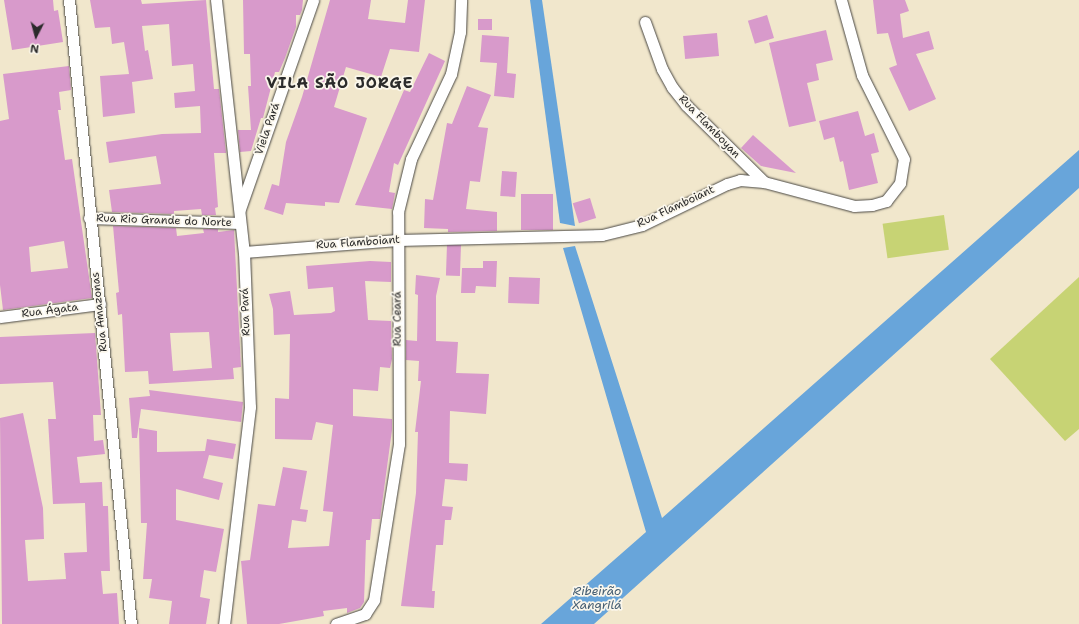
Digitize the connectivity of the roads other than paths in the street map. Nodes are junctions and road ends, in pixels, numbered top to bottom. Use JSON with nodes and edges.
{"nodes":[{"id":1,"x":69,"y":0,"type":"edge"},
{"id":2,"x":216,"y":0,"type":"edge"},
{"id":3,"x":313,"y":0,"type":"edge"},
{"id":4,"x":461,"y":0,"type":"edge"},
{"id":5,"x":841,"y":0,"type":"edge"},
{"id":6,"x":645,"y":22,"type":"dead end"},
{"id":7,"x":764,"y":182,"type":"junction"},
{"id":8,"x":89,"y":218,"type":"junction"},
{"id":9,"x":239,"y":218,"type":"junction"},
{"id":10,"x":398,"y":240,"type":"junction"},
{"id":11,"x":244,"y":252,"type":"junction"},
{"id":12,"x":100,"y":304,"type":"junction"},
{"id":13,"x":0,"y":317,"type":"edge"},
{"id":14,"x":365,"y":619,"type":"edge"},
{"id":15,"x":131,"y":624,"type":"edge"},
{"id":16,"x":224,"y":624,"type":"edge"},
{"id":17,"x":336,"y":624,"type":"edge"}],
"edges":[{"from":1,"to":8,"type":"street","name":"Rua Amazonas"},
{"from":2,"to":9,"type":"street","name":"Rua Pará"},
{"from":3,"to":9,"type":"street","name":"Viela Pará"},
{"from":4,"to":10,"type":"street","name":"Rua Ceará"},
{"from":5,"to":7,"type":"street","name":"Rua Flamboiant"},
{"from":6,"to":7,"type":"street","name":"Rua Flamboyan"},
{"from":7,"to":10,"type":"street","name":"Rua Flamboiant"},
{"from":8,"to":9,"type":"street","name":"Rua Rio Grande do Norte"},
{"from":8,"to":12,"type":"street","name":"Rua Amazonas"},
{"from":9,"to":11,"type":"street","name":"Rua Pará"},
{"from":10,"to":11,"type":"street","name":"Rua Flamboiant"},
{"from":10,"to":14,"type":"street","name":"Rua Ceará"},
{"from":11,"to":16,"type":"street","name":"Rua Pará"},
{"from":12,"to":13,"type":"street","name":"Rua Ágata"},
{"from":12,"to":15,"type":"street","name":"Rua Amazonas"},
{"from":14,"to":17,"type":"street","name":"Rua Ceará"}]}
